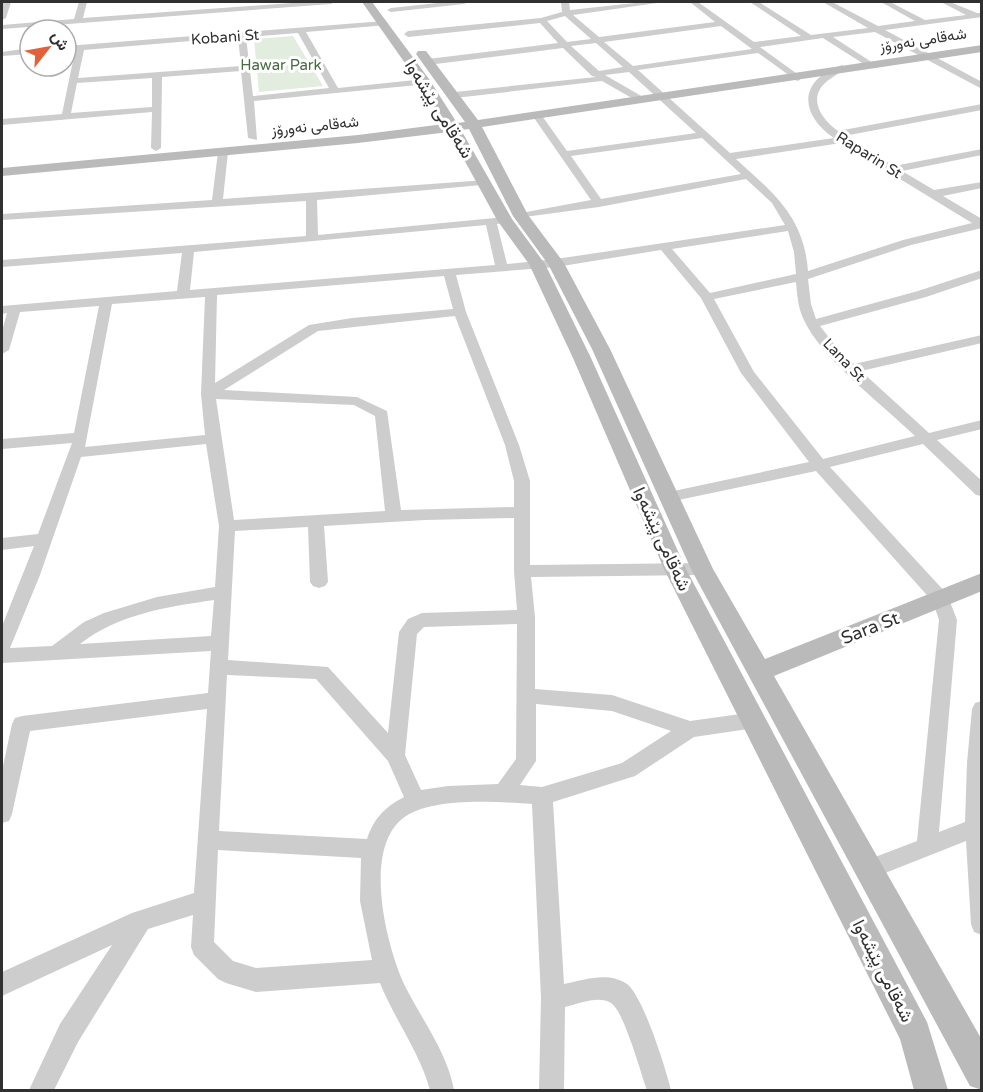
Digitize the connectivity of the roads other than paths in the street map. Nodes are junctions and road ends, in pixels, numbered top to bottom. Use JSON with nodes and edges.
{"nodes":[{"id":1,"x":7,"y":2,"type":"edge"},
{"id":2,"x":83,"y":2,"type":"edge"},
{"id":3,"x":331,"y":2,"type":"edge"},
{"id":4,"x":368,"y":2,"type":"edge"},
{"id":5,"x":464,"y":2,"type":"edge"},
{"id":6,"x":565,"y":2,"type":"edge"},
{"id":7,"x":660,"y":2,"type":"edge"},
{"id":8,"x":694,"y":2,"type":"edge"},
{"id":9,"x":754,"y":2,"type":"edge"},
{"id":10,"x":827,"y":2,"type":"edge"},
{"id":11,"x":885,"y":2,"type":"edge"},
{"id":12,"x":945,"y":2,"type":"edge"},
{"id":13,"x":278,"y":4,"type":"edge"},
{"id":14,"x":387,"y":12,"type":"edge"},
{"id":15,"x":566,"y":13,"type":"junction"},
{"id":16,"x":2,"y":14,"type":"edge"},
{"id":17,"x":978,"y":15,"type":"edge"},
{"id":18,"x":542,"y":20,"type":"junction"},
{"id":19,"x":78,"y":21,"type":"joint"},
{"id":20,"x":924,"y":22,"type":"junction"},
{"id":21,"x":723,"y":23,"type":"junction"},
{"id":22,"x":18,"y":26,"type":"edge"},
{"id":23,"x":2,"y":27,"type":"edge"},
{"id":24,"x":174,"y":27,"type":"junction"},
{"id":25,"x":875,"y":29,"type":"junction"},
{"id":26,"x":301,"y":31,"type":"junction"},
{"id":27,"x":408,"y":34,"type":"junction"},
{"id":28,"x":242,"y":35,"type":"junction"},
{"id":29,"x":825,"y":36,"type":"junction"},
{"id":30,"x":810,"y":38,"type":"junction"},
{"id":31,"x":597,"y":39,"type":"junction"},
{"id":32,"x":565,"y":46,"type":"junction"},
{"id":33,"x":80,"y":48,"type":"joint"},
{"id":34,"x":757,"y":48,"type":"junction"},
{"id":35,"x":981,"y":48,"type":"edge"},
{"id":36,"x":18,"y":52,"type":"edge"},
{"id":37,"x":2,"y":54,"type":"edge"},
{"id":38,"x":926,"y":56,"type":"junction"},
{"id":39,"x":870,"y":66,"type":"junction"},
{"id":40,"x":246,"y":68,"type":"junction"},
{"id":41,"x":630,"y":68,"type":"junction"},
{"id":42,"x":842,"y":68,"type":"junction"},
{"id":43,"x":427,"y":72,"type":"junction"},
{"id":44,"x":157,"y":75,"type":"junction"},
{"id":45,"x":598,"y":76,"type":"junction"},
{"id":46,"x":797,"y":78,"type":"junction"},
{"id":47,"x":820,"y":80,"type":"junction"},
{"id":48,"x":73,"y":81,"type":"junction"},
{"id":49,"x":981,"y":86,"type":"edge"},
{"id":50,"x":335,"y":91,"type":"junction"},
{"id":51,"x":455,"y":95,"type":"junction"},
{"id":52,"x":662,"y":96,"type":"junction"},
{"id":53,"x":249,"y":99,"type":"junction"},
{"id":54,"x":634,"y":100,"type":"junction"},
{"id":55,"x":981,"y":107,"type":"edge"},
{"id":56,"x":158,"y":109,"type":"junction"},
{"id":57,"x":537,"y":115,"type":"junction"},
{"id":58,"x":66,"y":116,"type":"junction"},
{"id":59,"x":460,"y":121,"type":"junction"},
{"id":60,"x":2,"y":122,"type":"edge"},
{"id":61,"x":702,"y":135,"type":"junction"},
{"id":62,"x":839,"y":137,"type":"junction"},
{"id":63,"x":253,"y":138,"type":"junction"},
{"id":64,"x":156,"y":148,"type":"junction"},
{"id":65,"x":223,"y":152,"type":"junction"},
{"id":66,"x":981,"y":152,"type":"edge"},
{"id":67,"x":565,"y":154,"type":"junction"},
{"id":68,"x":726,"y":157,"type":"junction"},
{"id":69,"x":2,"y":162,"type":"edge"},
{"id":70,"x":892,"y":170,"type":"junction"},
{"id":71,"x":2,"y":172,"type":"edge"},
{"id":72,"x":748,"y":176,"type":"junction"},
{"id":73,"x":482,"y":182,"type":"junction"},
{"id":74,"x":981,"y":185,"type":"edge"},
{"id":75,"x":933,"y":194,"type":"junction"},
{"id":76,"x":311,"y":197,"type":"junction"},
{"id":77,"x":218,"y":203,"type":"junction"},
{"id":78,"x":599,"y":204,"type":"junction"},
{"id":79,"x":2,"y":217,"type":"edge"},
{"id":80,"x":505,"y":219,"type":"junction"},
{"id":81,"x":981,"y":224,"type":"edge"},
{"id":82,"x":791,"y":226,"type":"junction"},
{"id":83,"x":312,"y":239,"type":"junction"},
{"id":84,"x":665,"y":248,"type":"junction"},
{"id":85,"x":188,"y":249,"type":"junction"},
{"id":86,"x":2,"y":263,"type":"edge"},
{"id":87,"x":546,"y":264,"type":"junction"},
{"id":88,"x":502,"y":268,"type":"junction"},
{"id":89,"x":448,"y":272,"type":"junction"},
{"id":90,"x":981,"y":274,"type":"edge"},
{"id":91,"x":801,"y":277,"type":"junction"},
{"id":92,"x":211,"y":293,"type":"junction"},
{"id":93,"x":183,"y":295,"type":"junction"},
{"id":94,"x":707,"y":297,"type":"junction"},
{"id":95,"x":106,"y":302,"type":"junction"},
{"id":96,"x":8,"y":309,"type":"edge"},
{"id":97,"x":460,"y":312,"type":"junction"},
{"id":98,"x":813,"y":324,"type":"junction"},
{"id":99,"x":981,"y":339,"type":"edge"},
{"id":100,"x":2,"y":350,"type":"edge"},
{"id":101,"x":852,"y":369,"type":"junction"},
{"id":102,"x":208,"y":394,"type":"junction"},
{"id":103,"x":975,"y":425,"type":"edge"},
{"id":104,"x":81,"y":437,"type":"junction"},
{"id":105,"x":981,"y":437,"type":"edge"},
{"id":106,"x":925,"y":438,"type":"junction"},
{"id":107,"x":213,"y":440,"type":"junction"},
{"id":108,"x":2,"y":444,"type":"edge"},
{"id":109,"x":75,"y":453,"type":"junction"},
{"id":110,"x":819,"y":465,"type":"junction"},
{"id":111,"x":981,"y":491,"type":"edge"},
{"id":112,"x":669,"y":497,"type":"junction"},
{"id":113,"x":521,"y":512,"type":"junction"},
{"id":114,"x":394,"y":516,"type":"junction"},
{"id":115,"x":315,"y":520,"type":"junction"},
{"id":116,"x":227,"y":526,"type":"junction"},
{"id":117,"x":45,"y":539,"type":"junction"},
{"id":118,"x":2,"y":544,"type":"edge"},
{"id":119,"x":675,"y":569,"type":"junction"},
{"id":120,"x":702,"y":569,"type":"junction"},
{"id":121,"x":522,"y":571,"type":"junction"},
{"id":122,"x":981,"y":581,"type":"edge"},
{"id":123,"x":319,"y":582,"type":"dead end"},
{"id":124,"x":222,"y":592,"type":"junction"},
{"id":125,"x":941,"y":599,"type":"junction"},
{"id":126,"x":526,"y":617,"type":"junction"},
{"id":127,"x":218,"y":643,"type":"junction"},
{"id":128,"x":2,"y":646,"type":"edge"},
{"id":129,"x":57,"y":652,"type":"junction"},
{"id":130,"x":2,"y":656,"type":"edge"},
{"id":131,"x":218,"y":667,"type":"junction"},
{"id":132,"x":758,"y":672,"type":"junction"},
{"id":133,"x":527,"y":696,"type":"junction"},
{"id":134,"x":215,"y":699,"type":"junction"},
{"id":135,"x":981,"y":709,"type":"edge"},
{"id":136,"x":755,"y":720,"type":"junction"},
{"id":137,"x":690,"y":729,"type":"junction"},
{"id":138,"x":395,"y":755,"type":"junction"},
{"id":139,"x":502,"y":794,"type":"junction"},
{"id":140,"x":542,"y":796,"type":"junction"},
{"id":141,"x":416,"y":801,"type":"junction"},
{"id":142,"x":2,"y":814,"type":"edge"},
{"id":143,"x":978,"y":827,"type":"edge"},
{"id":144,"x":207,"y":840,"type":"junction"},
{"id":145,"x":927,"y":847,"type":"junction"},
{"id":146,"x":372,"y":849,"type":"junction"},
{"id":147,"x":870,"y":869,"type":"junction"},
{"id":148,"x":203,"y":901,"type":"junction"},
{"id":149,"x":140,"y":921,"type":"junction"},
{"id":150,"x":981,"y":924,"type":"edge"},
{"id":151,"x":387,"y":971,"type":"junction"},
{"id":152,"x":2,"y":984,"type":"edge"},
{"id":153,"x":553,"y":998,"type":"junction"},
{"id":154,"x":981,"y":1074,"type":"edge"},
{"id":155,"x":41,"y":1090,"type":"edge"},
{"id":156,"x":442,"y":1090,"type":"edge"},
{"id":157,"x":550,"y":1090,"type":"edge"},
{"id":158,"x":659,"y":1090,"type":"edge"},
{"id":159,"x":931,"y":1090,"type":"edge"}],
"edges":[{"from":1,"to":16,"type":"street"},
{"from":2,"to":19,"type":"street"},
{"from":3,"to":13,"type":"street"},
{"from":4,"to":14,"type":"main road","name":"شەقامی پێشەوا"},
{"from":5,"to":14,"type":"street","name":"Kobani St"},
{"from":6,"to":15,"type":"street"},
{"from":7,"to":15,"type":"street"},
{"from":8,"to":21,"type":"street"},
{"from":9,"to":30,"type":"street"},
{"from":10,"to":25,"type":"street"},
{"from":11,"to":20,"type":"street"},
{"from":12,"to":17,"type":"street"},
{"from":13,"to":24,"type":"street"},
{"from":14,"to":26,"type":"street","name":"Kobani St"},
{"from":14,"to":27,"type":"main road","name":"شەقامی پێشەوا"},
{"from":14,"to":43,"type":"main road","name":"شەقامی پێشەوا"},
{"from":15,"to":18,"type":"street"},
{"from":15,"to":31,"type":"street","name":"Lana St"},
{"from":17,"to":20,"type":"street"},
{"from":18,"to":27,"type":"street"},
{"from":18,"to":32,"type":"street"},
{"from":19,"to":24,"type":"street"},
{"from":20,"to":25,"type":"street"},
{"from":21,"to":31,"type":"street"},
{"from":21,"to":34,"type":"street"},
{"from":22,"to":23,"type":"street"},
{"from":24,"to":28,"type":"street","name":"Kobani St"},
{"from":24,"to":33,"type":"street","name":"Kobani St"},
{"from":25,"to":29,"type":"street"},
{"from":25,"to":38,"type":"street"},
{"from":26,"to":28,"type":"street","name":"Kobani St"},
{"from":26,"to":50,"type":"street"},
{"from":27,"to":43,"type":"main road","name":"شەقامی پێشەوا"},
{"from":28,"to":40,"type":"street"},
{"from":29,"to":30,"type":"street"},
{"from":29,"to":39,"type":"street"},
{"from":30,"to":34,"type":"street"},
{"from":31,"to":32,"type":"street"},
{"from":31,"to":41,"type":"street","name":"Lana St"},
{"from":32,"to":43,"type":"street"},
{"from":32,"to":45,"type":"street"},
{"from":33,"to":48,"type":"street"},
{"from":34,"to":41,"type":"street"},
{"from":34,"to":46,"type":"street"},
{"from":35,"to":38,"type":"main road","name":"شەقامی نەورۆز"},
{"from":36,"to":37,"type":"street"},
{"from":38,"to":39,"type":"main road","name":"شەقامی نەورۆز"},
{"from":38,"to":49,"type":"street"},
{"from":39,"to":42,"type":"main road","name":"شەقامی نەورۆز"},
{"from":39,"to":47,"type":"main road","name":"شەقامی نەورۆز"},
{"from":40,"to":44,"type":"street"},
{"from":40,"to":53,"type":"street"},
{"from":41,"to":45,"type":"street"},
{"from":41,"to":52,"type":"street","name":"Lana St"},
{"from":42,"to":46,"type":"main road","name":"شەقامی نەورۆز"},
{"from":42,"to":47,"type":"street"},
{"from":43,"to":50,"type":"street"},
{"from":43,"to":51,"type":"main road","name":"شەقامی پێشەوا"},
{"from":43,"to":59,"type":"main road","name":"شەقامی پێشەوا"},
{"from":44,"to":48,"type":"street"},
{"from":44,"to":56,"type":"street"},
{"from":45,"to":51,"type":"street"},
{"from":45,"to":54,"type":"street"},
{"from":46,"to":47,"type":"main road","name":"شەقامی نەورۆز"},
{"from":46,"to":52,"type":"main road","name":"شەقامی نەورۆز"},
{"from":47,"to":62,"type":"street","name":"Raparin St"},
{"from":48,"to":58,"type":"street"},
{"from":50,"to":53,"type":"street"},
{"from":51,"to":59,"type":"main road","name":"شەقامی پێشەوا"},
{"from":52,"to":54,"type":"main road","name":"شەقامی نەورۆز"},
{"from":52,"to":61,"type":"street","name":"Lana St"},
{"from":53,"to":63,"type":"street"},
{"from":54,"to":57,"type":"main road","name":"شەقامی نەورۆز"},
{"from":54,"to":59,"type":"main road","name":"شەقامی نەورۆز"},
{"from":55,"to":62,"type":"street"},
{"from":56,"to":58,"type":"street"},
{"from":56,"to":64,"type":"street"},
{"from":57,"to":59,"type":"main road","name":"شەقامی نەورۆز"},
{"from":57,"to":67,"type":"street"},
{"from":58,"to":60,"type":"street"},
{"from":59,"to":63,"type":"main road","name":"شەقامی نەورۆز"},
{"from":59,"to":65,"type":"main road","name":"شەقامی نەورۆز"},
{"from":59,"to":73,"type":"main road","name":"شەقامی پێشەوا"},
{"from":59,"to":80,"type":"main road","name":"شەقامی پێشەوا"},
{"from":61,"to":67,"type":"street"},
{"from":61,"to":68,"type":"street","name":"Lana St"},
{"from":62,"to":68,"type":"street"},
{"from":62,"to":70,"type":"street","name":"Raparin St"},
{"from":63,"to":64,"type":"main road","name":"شەقامی نەورۆز"},
{"from":64,"to":69,"type":"main road","name":"شەقامی نەورۆز"},
{"from":65,"to":71,"type":"main road","name":"شەقامی نەورۆز"},
{"from":65,"to":77,"type":"street"},
{"from":66,"to":70,"type":"street"},
{"from":67,"to":78,"type":"street"},
{"from":68,"to":72,"type":"street","name":"Lana St"},
{"from":70,"to":75,"type":"street","name":"Raparin St"},
{"from":72,"to":78,"type":"street"},
{"from":72,"to":82,"type":"street","name":"Lana St"},
{"from":73,"to":76,"type":"street"},
{"from":73,"to":80,"type":"main road","name":"شەقامی پێشەوا"},
{"from":74,"to":75,"type":"street"},
{"from":75,"to":81,"type":"street","name":"Raparin St"},
{"from":76,"to":77,"type":"street"},
{"from":76,"to":83,"type":"street"},
{"from":77,"to":79,"type":"street"},
{"from":78,"to":80,"type":"street"},
{"from":80,"to":83,"type":"street"},
{"from":80,"to":87,"type":"main road","name":"شەقامی پێشەوا"},
{"from":80,"to":88,"type":"street"},
{"from":81,"to":91,"type":"street"},
{"from":82,"to":84,"type":"street"},
{"from":82,"to":91,"type":"street","name":"Lana St"},
{"from":83,"to":85,"type":"street"},
{"from":84,"to":87,"type":"street"},
{"from":84,"to":94,"type":"street"},
{"from":85,"to":86,"type":"street"},
{"from":85,"to":93,"type":"street"},
{"from":87,"to":88,"type":"street"},
{"from":87,"to":112,"type":"main road","name":"شەقامی پێشەوا"},
{"from":87,"to":119,"type":"main road","name":"شەقامی پێشەوا"},
{"from":88,"to":89,"type":"street"},
{"from":89,"to":92,"type":"street"},
{"from":89,"to":97,"type":"street"},
{"from":90,"to":98,"type":"street"},
{"from":91,"to":94,"type":"street"},
{"from":91,"to":98,"type":"street","name":"Lana St"},
{"from":92,"to":93,"type":"street"},
{"from":92,"to":102,"type":"street"},
{"from":93,"to":95,"type":"street"},
{"from":94,"to":110,"type":"street"},
{"from":95,"to":96,"type":"street"},
{"from":95,"to":104,"type":"street"},
{"from":96,"to":100,"type":"street"},
{"from":97,"to":102,"type":"street"},
{"from":97,"to":113,"type":"street"},
{"from":98,"to":101,"type":"street","name":"Lana St"},
{"from":99,"to":101,"type":"street"},
{"from":101,"to":106,"type":"street","name":"Lana St"},
{"from":102,"to":107,"type":"street"},
{"from":102,"to":114,"type":"street"},
{"from":103,"to":105,"type":"street"},
{"from":103,"to":106,"type":"street"},
{"from":104,"to":108,"type":"street"},
{"from":104,"to":109,"type":"street"},
{"from":106,"to":110,"type":"street"},
{"from":106,"to":111,"type":"street","name":"Lana St"},
{"from":107,"to":109,"type":"street"},
{"from":107,"to":116,"type":"street"},
{"from":109,"to":117,"type":"street"},
{"from":110,"to":112,"type":"street"},
{"from":110,"to":125,"type":"street"},
{"from":112,"to":120,"type":"main road","name":"شەقامی پێشەوا"},
{"from":113,"to":114,"type":"street"},
{"from":113,"to":121,"type":"street"},
{"from":114,"to":115,"type":"street"},
{"from":115,"to":116,"type":"street"},
{"from":115,"to":123,"type":"street"},
{"from":116,"to":124,"type":"street"},
{"from":117,"to":118,"type":"street"},
{"from":117,"to":128,"type":"street"},
{"from":119,"to":120,"type":"street"},
{"from":119,"to":121,"type":"street"},
{"from":119,"to":136,"type":"main road","name":"شەقامی پێشەوا"},
{"from":120,"to":132,"type":"main road","name":"شەقامی پێشەوا"},
{"from":121,"to":126,"type":"street"},
{"from":122,"to":125,"type":"main road","name":"Sara St"},
{"from":124,"to":127,"type":"street"},
{"from":124,"to":129,"type":"street"},
{"from":125,"to":132,"type":"main road","name":"Sara St"},
{"from":125,"to":145,"type":"street"},
{"from":126,"to":133,"type":"street"},
{"from":126,"to":138,"type":"street"},
{"from":127,"to":129,"type":"street"},
{"from":127,"to":131,"type":"street"},
{"from":129,"to":130,"type":"street"},
{"from":131,"to":134,"type":"street"},
{"from":131,"to":138,"type":"street"},
{"from":132,"to":147,"type":"main road","name":"شەقامی پێشەوا"},
{"from":133,"to":137,"type":"street"},
{"from":133,"to":139,"type":"street"},
{"from":134,"to":142,"type":"street"},
{"from":134,"to":144,"type":"street"},
{"from":135,"to":143,"type":"street"},
{"from":136,"to":137,"type":"street"},
{"from":136,"to":159,"type":"main road","name":"شەقامی پێشەوا"},
{"from":137,"to":140,"type":"street"},
{"from":138,"to":141,"type":"street"},
{"from":139,"to":140,"type":"street"},
{"from":139,"to":141,"type":"street"},
{"from":140,"to":153,"type":"street"},
{"from":141,"to":146,"type":"street"},
{"from":143,"to":145,"type":"street"},
{"from":143,"to":150,"type":"street"},
{"from":144,"to":146,"type":"street"},
{"from":144,"to":148,"type":"street"},
{"from":145,"to":147,"type":"street"},
{"from":146,"to":151,"type":"street"},
{"from":147,"to":154,"type":"main road","name":"شەقامی پێشەوا"},
{"from":148,"to":149,"type":"street"},
{"from":148,"to":151,"type":"street"},
{"from":149,"to":152,"type":"street"},
{"from":149,"to":155,"type":"street"},
{"from":151,"to":156,"type":"street"},
{"from":153,"to":157,"type":"street"},
{"from":153,"to":158,"type":"street"}]}
